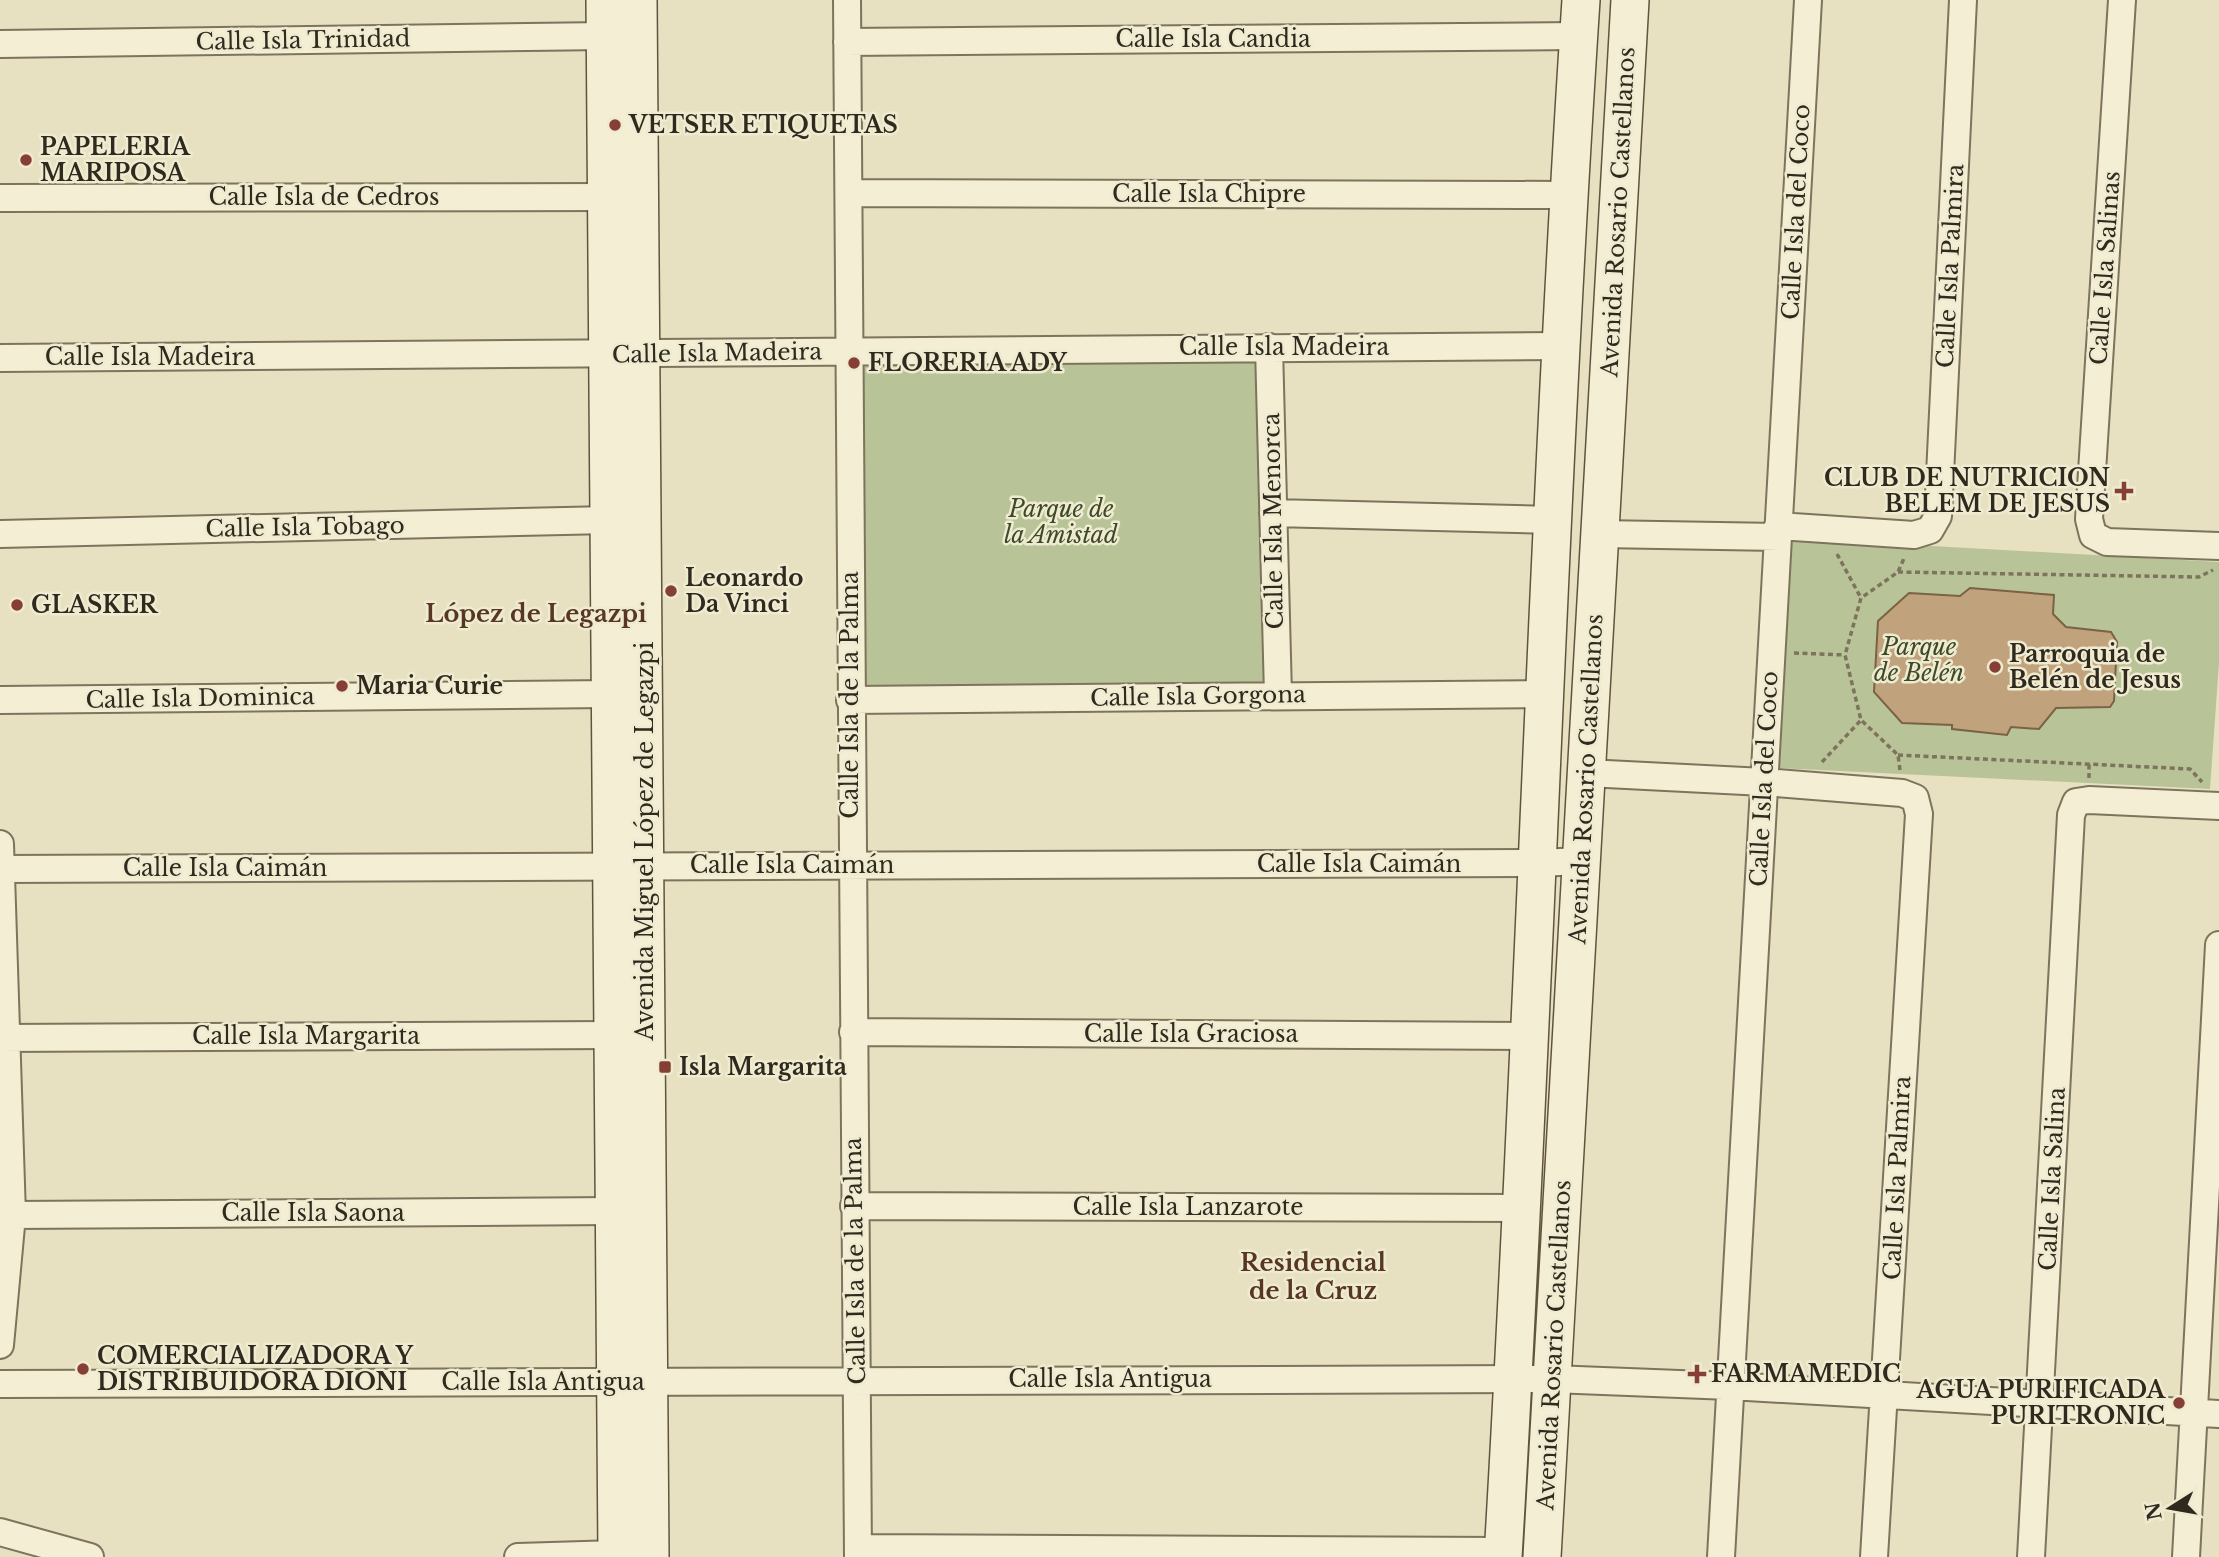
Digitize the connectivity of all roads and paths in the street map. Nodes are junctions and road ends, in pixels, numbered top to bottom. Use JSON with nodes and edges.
{"nodes":[{"id":1,"x":605,"y":0,"type":"edge"},
{"id":2,"x":638,"y":0,"type":"edge"},
{"id":3,"x":847,"y":0,"type":"edge"},
{"id":4,"x":1581,"y":0,"type":"edge"},
{"id":5,"x":1630,"y":0,"type":"edge"},
{"id":6,"x":1808,"y":0,"type":"edge"},
{"id":7,"x":1963,"y":0,"type":"edge"},
{"id":8,"x":2122,"y":0,"type":"edge"},
{"id":9,"x":606,"y":36,"type":"junction"},
{"id":10,"x":1578,"y":36,"type":"junction"},
{"id":11,"x":847,"y":42,"type":"junction"},
{"id":12,"x":0,"y":44,"type":"edge"},
{"id":13,"x":849,"y":193,"type":"junction"},
{"id":14,"x":1569,"y":195,"type":"junction"},
{"id":15,"x":607,"y":197,"type":"junction"},
{"id":16,"x":0,"y":198,"type":"edge"},
{"id":17,"x":1561,"y":346,"type":"junction"},
{"id":18,"x":1269,"y":347,"type":"junction"},
{"id":19,"x":849,"y":351,"type":"junction"},
{"id":20,"x":624,"y":354,"type":"junction"},
{"id":21,"x":0,"y":358,"type":"edge"},
{"id":22,"x":1273,"y":513,"type":"junction"},
{"id":23,"x":609,"y":520,"type":"junction"},
{"id":24,"x":1553,"y":520,"type":"junction"},
{"id":25,"x":1823,"y":529,"type":"junction"},
{"id":26,"x":1778,"y":532,"type":"junction"},
{"id":27,"x":1922,"y":532,"type":"junction"},
{"id":28,"x":0,"y":534,"type":"edge"},
{"id":29,"x":1600,"y":534,"type":"junction"},
{"id":30,"x":2219,"y":546,"type":"edge"},
{"id":31,"x":2219,"y":567,"type":"edge"},
{"id":32,"x":1898,"y":572,"type":"junction"},
{"id":33,"x":1861,"y":598,"type":"junction"},
{"id":34,"x":1771,"y":653,"type":"junction"},
{"id":35,"x":1845,"y":655,"type":"junction"},
{"id":36,"x":610,"y":694,"type":"junction"},
{"id":37,"x":1546,"y":694,"type":"junction"},
{"id":38,"x":1278,"y":695,"type":"junction"},
{"id":39,"x":0,"y":700,"type":"edge"},
{"id":40,"x":850,"y":700,"type":"junction"},
{"id":41,"x":1861,"y":720,"type":"junction"},
{"id":42,"x":1898,"y":755,"type":"junction"},
{"id":43,"x":1587,"y":773,"type":"junction"},
{"id":44,"x":1764,"y":782,"type":"junction"},
{"id":45,"x":1801,"y":785,"type":"junction"},
{"id":46,"x":1909,"y":796,"type":"junction"},
{"id":47,"x":2214,"y":797,"type":"edge"},
{"id":48,"x":1,"y":856,"type":"edge"},
{"id":49,"x":1582,"y":860,"type":"junction"},
{"id":50,"x":1538,"y":863,"type":"junction"},
{"id":51,"x":850,"y":864,"type":"junction"},
{"id":52,"x":628,"y":866,"type":"junction"},
{"id":53,"x":2219,"y":945,"type":"edge"},
{"id":54,"x":853,"y":1032,"type":"junction"},
{"id":55,"x":613,"y":1035,"type":"junction"},
{"id":56,"x":1530,"y":1036,"type":"junction"},
{"id":57,"x":4,"y":1038,"type":"edge"},
{"id":58,"x":855,"y":1206,"type":"junction"},
{"id":59,"x":1522,"y":1208,"type":"junction"},
{"id":60,"x":615,"y":1211,"type":"junction"},
{"id":61,"x":12,"y":1215,"type":"junction"},
{"id":62,"x":0,"y":1345,"type":"edge"},
{"id":63,"x":1515,"y":1379,"type":"junction"},
{"id":64,"x":1552,"y":1379,"type":"junction"},
{"id":65,"x":856,"y":1380,"type":"junction"},
{"id":66,"x":632,"y":1381,"type":"junction"},
{"id":67,"x":0,"y":1384,"type":"edge"},
{"id":68,"x":1730,"y":1386,"type":"junction"},
{"id":69,"x":1885,"y":1394,"type":"junction"},
{"id":70,"x":2040,"y":1403,"type":"junction"},
{"id":71,"x":2207,"y":1413,"type":"edge"},
{"id":72,"x":0,"y":1532,"type":"edge"},
{"id":73,"x":858,"y":1552,"type":"edge"},
{"id":74,"x":1308,"y":1552,"type":"edge"},
{"id":75,"x":1504,"y":1554,"type":"edge"},
{"id":76,"x":628,"y":1556,"type":"edge"},
{"id":77,"x":90,"y":1557,"type":"edge"},
{"id":78,"x":518,"y":1557,"type":"edge"},
{"id":79,"x":1542,"y":1557,"type":"edge"},
{"id":80,"x":1720,"y":1557,"type":"edge"},
{"id":81,"x":1874,"y":1557,"type":"edge"},
{"id":82,"x":2031,"y":1557,"type":"edge"},
{"id":83,"x":2186,"y":1557,"type":"edge"}],
"edges":[{"from":1,"to":9,"type":"street","name":"Avenida Miguel López de Legazpi"},
{"from":2,"to":20,"type":"street","name":"Avenida Miguel López de Legazpi"},
{"from":3,"to":11,"type":"street","name":"Calle Isla de la Palma"},
{"from":4,"to":10,"type":"street","name":"Avenida Rosario Castellanos"},
{"from":5,"to":29,"type":"street","name":"Avenida Rosario Castellanos"},
{"from":6,"to":26,"type":"street","name":"Calle Isla del Coco"},
{"from":7,"to":27,"type":"street","name":"Calle Isla Palmira"},
{"from":8,"to":30,"type":"street","name":"Calle Isla Salinas"},
{"from":9,"to":12,"type":"street","name":"Calle Isla Trinidad"},
{"from":9,"to":15,"type":"street","name":"Avenida Miguel López de Legazpi"},
{"from":10,"to":11,"type":"street","name":"Calle Isla Candia"},
{"from":10,"to":14,"type":"street","name":"Avenida Rosario Castellanos"},
{"from":11,"to":13,"type":"street","name":"Calle Isla de la Palma"},
{"from":13,"to":14,"type":"street","name":"Calle Isla Chipre"},
{"from":13,"to":19,"type":"street","name":"Calle Isla de la Palma"},
{"from":14,"to":17,"type":"street","name":"Avenida Rosario Castellanos"},
{"from":15,"to":16,"type":"street","name":"Calle Isla de Cedros"},
{"from":15,"to":20,"type":"street","name":"Avenida Miguel López de Legazpi"},
{"from":17,"to":18,"type":"street","name":"Calle Isla Madeira"},
{"from":17,"to":24,"type":"street","name":"Avenida Rosario Castellanos"},
{"from":18,"to":19,"type":"street","name":"Calle Isla Madeira"},
{"from":18,"to":22,"type":"street","name":"Calle Isla Menorca"},
{"from":19,"to":20,"type":"street","name":"Calle Isla Madeira"},
{"from":19,"to":40,"type":"street","name":"Calle Isla de la Palma"},
{"from":20,"to":21,"type":"street","name":"Calle Isla Madeira"},
{"from":20,"to":23,"type":"street","name":"Avenida Miguel López de Legazpi"},
{"from":20,"to":52,"type":"street","name":"Avenida Miguel López de Legazpi"},
{"from":22,"to":24,"type":"street"},
{"from":22,"to":38,"type":"street","name":"Calle Isla Menorca"},
{"from":23,"to":28,"type":"street","name":"Calle Isla Tobago"},
{"from":23,"to":36,"type":"street","name":"Avenida Miguel López de Legazpi"},
{"from":24,"to":37,"type":"street","name":"Avenida Rosario Castellanos"},
{"from":25,"to":26,"type":"street"},
{"from":25,"to":27,"type":"street"},
{"from":25,"to":33,"type":"path"},
{"from":26,"to":29,"type":"street"},
{"from":26,"to":34,"type":"street","name":"Calle Isla del Coco"},
{"from":27,"to":32,"type":"path"},
{"from":29,"to":43,"type":"street","name":"Avenida Rosario Castellanos"},
{"from":31,"to":32,"type":"path"},
{"from":32,"to":33,"type":"path"},
{"from":33,"to":35,"type":"path"},
{"from":34,"to":35,"type":"path"},
{"from":34,"to":44,"type":"street","name":"Calle Isla del Coco"},
{"from":35,"to":41,"type":"path"},
{"from":36,"to":39,"type":"street","name":"Calle Isla Dominica"},
{"from":36,"to":52,"type":"street","name":"Avenida Miguel López de Legazpi"},
{"from":37,"to":38,"type":"street","name":"Calle Isla Gorgona"},
{"from":37,"to":50,"type":"street","name":"Avenida Rosario Castellanos"},
{"from":38,"to":40,"type":"street","name":"Calle Isla Gorgona"},
{"from":40,"to":51,"type":"street","name":"Calle Isla de la Palma"},
{"from":41,"to":42,"type":"path"},
{"from":41,"to":45,"type":"path"},
{"from":42,"to":46,"type":"path"},
{"from":42,"to":47,"type":"path"},
{"from":43,"to":44,"type":"street"},
{"from":43,"to":49,"type":"street","name":"Avenida Rosario Castellanos"},
{"from":44,"to":45,"type":"street"},
{"from":44,"to":68,"type":"street","name":"Calle Isla del Coco"},
{"from":45,"to":46,"type":"street"},
{"from":46,"to":69,"type":"street","name":"Calle Isla Palmira"},
{"from":47,"to":70,"type":"street","name":"Calle Isla Salina"},
{"from":48,"to":52,"type":"street","name":"Calle Isla Caimán"},
{"from":48,"to":57,"type":"street"},
{"from":49,"to":50,"type":"street","name":"Calle Isla Caimán"},
{"from":49,"to":64,"type":"street","name":"Avenida Rosario Castellanos"},
{"from":50,"to":51,"type":"street","name":"Calle Isla Caimán"},
{"from":50,"to":56,"type":"street","name":"Avenida Rosario Castellanos"},
{"from":51,"to":52,"type":"street","name":"Calle Isla Caimán"},
{"from":51,"to":54,"type":"street","name":"Calle Isla de la Palma"},
{"from":52,"to":55,"type":"street","name":"Avenida Miguel López de Legazpi"},
{"from":52,"to":66,"type":"street","name":"Avenida Miguel López de Legazpi"},
{"from":53,"to":71,"type":"street"},
{"from":54,"to":56,"type":"street","name":"Calle Isla Graciosa"},
{"from":54,"to":58,"type":"street","name":"Calle Isla de la Palma"},
{"from":55,"to":57,"type":"street","name":"Calle Isla Margarita"},
{"from":55,"to":60,"type":"street","name":"Avenida Miguel López de Legazpi"},
{"from":56,"to":59,"type":"street","name":"Avenida Rosario Castellanos"},
{"from":57,"to":61,"type":"street"},
{"from":58,"to":59,"type":"street","name":"Calle Isla Lanzarote"},
{"from":58,"to":65,"type":"street","name":"Calle Isla de la Palma"},
{"from":59,"to":63,"type":"street","name":"Avenida Rosario Castellanos"},
{"from":60,"to":61,"type":"street","name":"Calle Isla Saona"},
{"from":60,"to":66,"type":"street","name":"Avenida Miguel López de Legazpi"},
{"from":61,"to":62,"type":"street"},
{"from":63,"to":64,"type":"street","name":"Calle Isla Antigua"},
{"from":63,"to":65,"type":"street","name":"Calle Isla Antigua"},
{"from":63,"to":75,"type":"street","name":"Avenida Rosario Castellanos"},
{"from":64,"to":68,"type":"street","name":"Calle Isla Antigua"},
{"from":64,"to":79,"type":"street","name":"Avenida Rosario Castellanos"},
{"from":65,"to":66,"type":"street","name":"Calle Isla Antigua"},
{"from":65,"to":73,"type":"street","name":"Calle Isla de la Palma"},
{"from":66,"to":67,"type":"street","name":"Calle Isla Antigua"},
{"from":66,"to":76,"type":"street","name":"Avenida Miguel López de Legazpi"},
{"from":68,"to":69,"type":"street","name":"Calle Isla Antigua"},
{"from":68,"to":80,"type":"street","name":"Calle Isla del Coco"},
{"from":69,"to":70,"type":"street","name":"Calle Isla Antigua"},
{"from":69,"to":81,"type":"street","name":"Calle Isla Palmira"},
{"from":70,"to":71,"type":"street","name":"Calle Isla Antigua"},
{"from":70,"to":82,"type":"street","name":"Calle Isla Salina"},
{"from":71,"to":83,"type":"street"},
{"from":72,"to":77,"type":"street"},
{"from":73,"to":74,"type":"street"},
{"from":74,"to":75,"type":"street"},
{"from":76,"to":78,"type":"street"}]}
